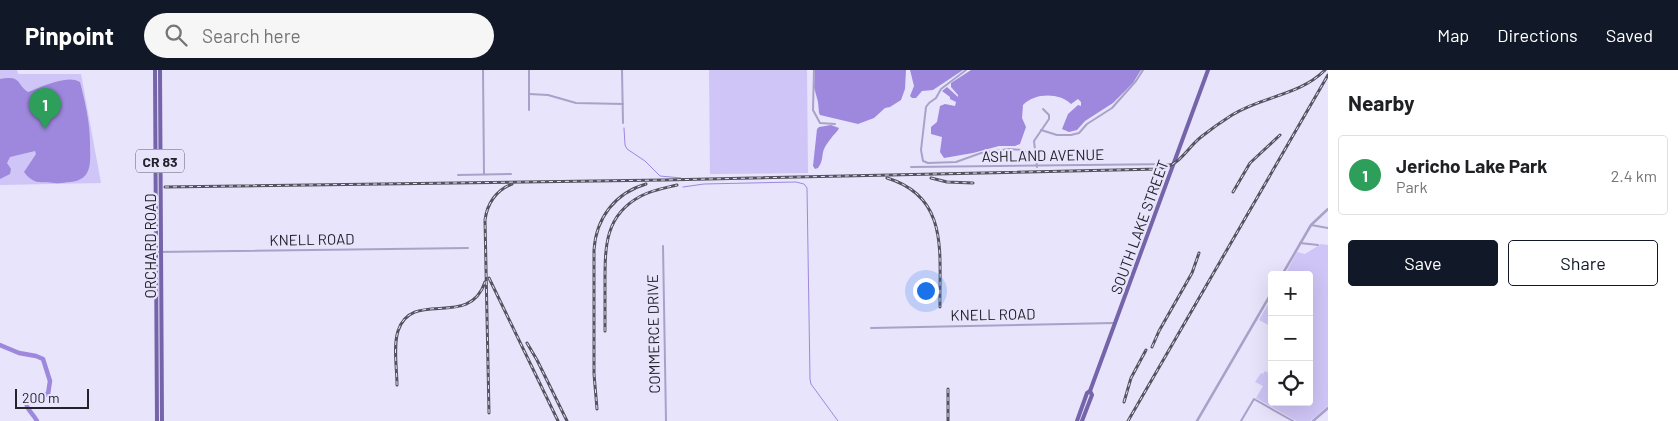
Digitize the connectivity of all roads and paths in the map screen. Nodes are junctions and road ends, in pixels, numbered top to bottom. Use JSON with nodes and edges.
{"nodes":[{"id":1,"x":155,"y":70,"type":"edge"},
{"id":2,"x":160,"y":70,"type":"edge"},
{"id":3,"x":483,"y":70,"type":"edge"},
{"id":4,"x":529,"y":70,"type":"edge"},
{"id":5,"x":622,"y":70,"type":"edge"},
{"id":6,"x":814,"y":70,"type":"edge"},
{"id":7,"x":966,"y":70,"type":"edge"},
{"id":8,"x":1143,"y":70,"type":"edge"},
{"id":9,"x":1208,"y":70,"type":"edge"},
{"id":10,"x":529,"y":94,"type":"junction"},
{"id":11,"x":623,"y":104,"type":"junction"},
{"id":12,"x":529,"y":110,"type":"dead end"},
{"id":13,"x":1043,"y":110,"type":"dead end"},
{"id":14,"x":623,"y":123,"type":"dead end"},
{"id":15,"x":835,"y":124,"type":"dead end"},
{"id":16,"x":1041,"y":130,"type":"junction"},
{"id":17,"x":1035,"y":157,"type":"junction"},
{"id":18,"x":1174,"y":164,"type":"junction"},
{"id":19,"x":1037,"y":167,"type":"junction"},
{"id":20,"x":911,"y":168,"type":"dead end"},
{"id":21,"x":484,"y":174,"type":"junction"},
{"id":22,"x":512,"y":174,"type":"dead end"},
{"id":23,"x":458,"y":175,"type":"dead end"},
{"id":24,"x":1328,"y":209,"type":"edge"},
{"id":25,"x":1311,"y":226,"type":"junction"},
{"id":26,"x":1328,"y":228,"type":"edge"},
{"id":27,"x":1300,"y":243,"type":"junction"},
{"id":28,"x":1318,"y":245,"type":"dead end"},
{"id":29,"x":663,"y":246,"type":"dead end"},
{"id":30,"x":468,"y":248,"type":"dead end"},
{"id":31,"x":156,"y":252,"type":"junction"},
{"id":32,"x":161,"y":252,"type":"junction"},
{"id":33,"x":1284,"y":271,"type":"edge"},
{"id":34,"x":1268,"y":299,"type":"edge"},
{"id":35,"x":1116,"y":323,"type":"junction"},
{"id":36,"x":871,"y":328,"type":"dead end"},
{"id":37,"x":1090,"y":391,"type":"junction"},
{"id":38,"x":1328,"y":408,"type":"edge"},
{"id":39,"x":1199,"y":420,"type":"edge"},
{"id":40,"x":157,"y":421,"type":"edge"},
{"id":41,"x":162,"y":421,"type":"edge"},
{"id":42,"x":666,"y":421,"type":"edge"},
{"id":43,"x":1077,"y":421,"type":"edge"},
{"id":44,"x":1082,"y":421,"type":"edge"},
{"id":45,"x":1241,"y":421,"type":"edge"},
{"id":46,"x":1293,"y":421,"type":"edge"},
{"id":47,"x":1313,"y":421,"type":"edge"}],
"edges":[{"from":1,"to":31,"type":"main road","name":"ORCHARD ROAD","number":"CR 83"},
{"from":2,"to":32,"type":"main road","name":"ORCHARD ROAD","number":"CR 83"},
{"from":3,"to":21,"type":"street"},
{"from":4,"to":10,"type":"street"},
{"from":5,"to":11,"type":"street"},
{"from":6,"to":15,"type":"street"},
{"from":7,"to":17,"type":"street"},
{"from":8,"to":16,"type":"street"},
{"from":9,"to":18,"type":"main road","name":"SOUTH LAKE STREET"},
{"from":10,"to":11,"type":"street"},
{"from":10,"to":12,"type":"street"},
{"from":11,"to":14,"type":"street"},
{"from":13,"to":16,"type":"street"},
{"from":16,"to":17,"type":"street"},
{"from":17,"to":19,"type":"street"},
{"from":18,"to":19,"type":"street","name":"ASHLAND AVENUE"},
{"from":18,"to":35,"type":"main road","name":"SOUTH LAKE STREET"},
{"from":19,"to":20,"type":"street","name":"ASHLAND AVENUE"},
{"from":21,"to":22,"type":"street"},
{"from":21,"to":23,"type":"street"},
{"from":24,"to":25,"type":"street"},
{"from":25,"to":26,"type":"street"},
{"from":25,"to":27,"type":"street"},
{"from":27,"to":28,"type":"street"},
{"from":27,"to":33,"type":"street"},
{"from":29,"to":42,"type":"street","name":"COMMERCE DRIVE"},
{"from":30,"to":32,"type":"street","name":"KNELL ROAD"},
{"from":31,"to":32,"type":"street","name":"KNELL ROAD"},
{"from":31,"to":40,"type":"main road","name":"ORCHARD ROAD","number":"CR 83"},
{"from":32,"to":41,"type":"main road","name":"ORCHARD ROAD","number":"CR 83"},
{"from":34,"to":39,"type":"street"},
{"from":35,"to":36,"type":"street","name":"KNELL ROAD"},
{"from":35,"to":37,"type":"main road","name":"SOUTH LAKE STREET"},
{"from":37,"to":43,"type":"main road","name":"SOUTH LAKE STREET"},
{"from":37,"to":44,"type":"main road","name":"SOUTH LAKE STREET"},
{"from":38,"to":47,"type":"street"},
{"from":45,"to":46,"type":"street"}]}
